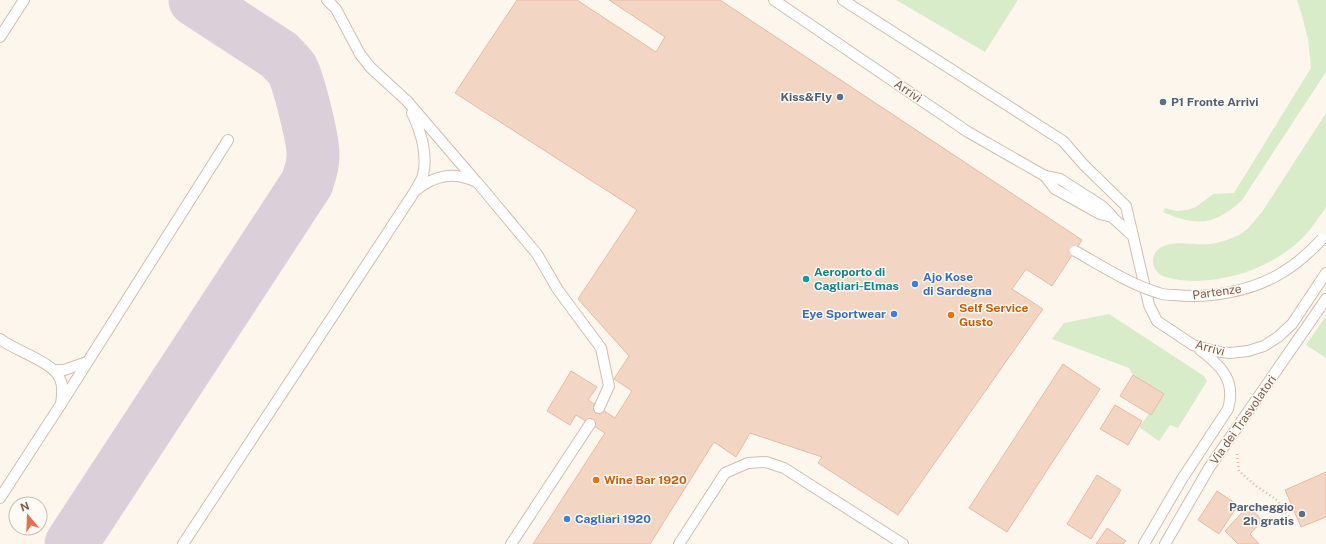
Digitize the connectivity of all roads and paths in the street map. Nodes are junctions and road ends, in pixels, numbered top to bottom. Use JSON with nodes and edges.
{"nodes":[{"id":1,"x":24,"y":0,"type":"edge"},
{"id":2,"x":327,"y":0,"type":"edge"},
{"id":3,"x":774,"y":0,"type":"edge"},
{"id":4,"x":843,"y":0,"type":"edge"},
{"id":5,"x":0,"y":37,"type":"edge"},
{"id":6,"x":407,"y":102,"type":"junction"},
{"id":7,"x":228,"y":140,"type":"dead end"},
{"id":8,"x":477,"y":182,"type":"junction"},
{"id":9,"x":415,"y":191,"type":"junction"},
{"id":10,"x":1134,"y":236,"type":"junction"},
{"id":11,"x":1324,"y":236,"type":"edge"},
{"id":12,"x":1075,"y":251,"type":"dead end"},
{"id":13,"x":1326,"y":273,"type":"edge"},
{"id":14,"x":1326,"y":299,"type":"edge"},
{"id":15,"x":0,"y":339,"type":"edge"},
{"id":16,"x":1194,"y":345,"type":"junction"},
{"id":17,"x":87,"y":362,"type":"junction"},
{"id":18,"x":55,"y":370,"type":"junction"},
{"id":19,"x":61,"y":404,"type":"junction"},
{"id":20,"x":599,"y":408,"type":"dead end"},
{"id":21,"x":590,"y":424,"type":"dead end"},
{"id":22,"x":1236,"y":448,"type":"dead end"},
{"id":23,"x":0,"y":498,"type":"edge"},
{"id":24,"x":1292,"y":521,"type":"dead end"},
{"id":25,"x":183,"y":544,"type":"edge"},
{"id":26,"x":511,"y":544,"type":"edge"},
{"id":27,"x":679,"y":544,"type":"edge"},
{"id":28,"x":903,"y":544,"type":"edge"},
{"id":29,"x":1144,"y":544,"type":"edge"},
{"id":30,"x":1165,"y":544,"type":"edge"}],
"edges":[{"from":1,"to":5,"type":"lane"},
{"from":2,"to":6,"type":"lane"},
{"from":3,"to":10,"type":"lane","name":"Arrivi"},
{"from":4,"to":10,"type":"lane"},
{"from":6,"to":8,"type":"lane"},
{"from":6,"to":9,"type":"lane"},
{"from":7,"to":17,"type":"lane"},
{"from":8,"to":9,"type":"lane"},
{"from":8,"to":20,"type":"lane"},
{"from":9,"to":25,"type":"lane"},
{"from":10,"to":16,"type":"lane","name":"Arrivi"},
{"from":11,"to":12,"type":"lane","name":"Partenze","bridge":true},
{"from":13,"to":16,"type":"lane","name":"Arrivi"},
{"from":14,"to":30,"type":"lane","name":"Via dei Trasvolatori"},
{"from":15,"to":18,"type":"lane"},
{"from":16,"to":29,"type":"lane"},
{"from":17,"to":18,"type":"lane"},
{"from":17,"to":19,"type":"lane"},
{"from":18,"to":19,"type":"lane"},
{"from":19,"to":23,"type":"lane"},
{"from":21,"to":26,"type":"lane"},
{"from":22,"to":24,"type":"path"},
{"from":27,"to":28,"type":"lane"}]}
